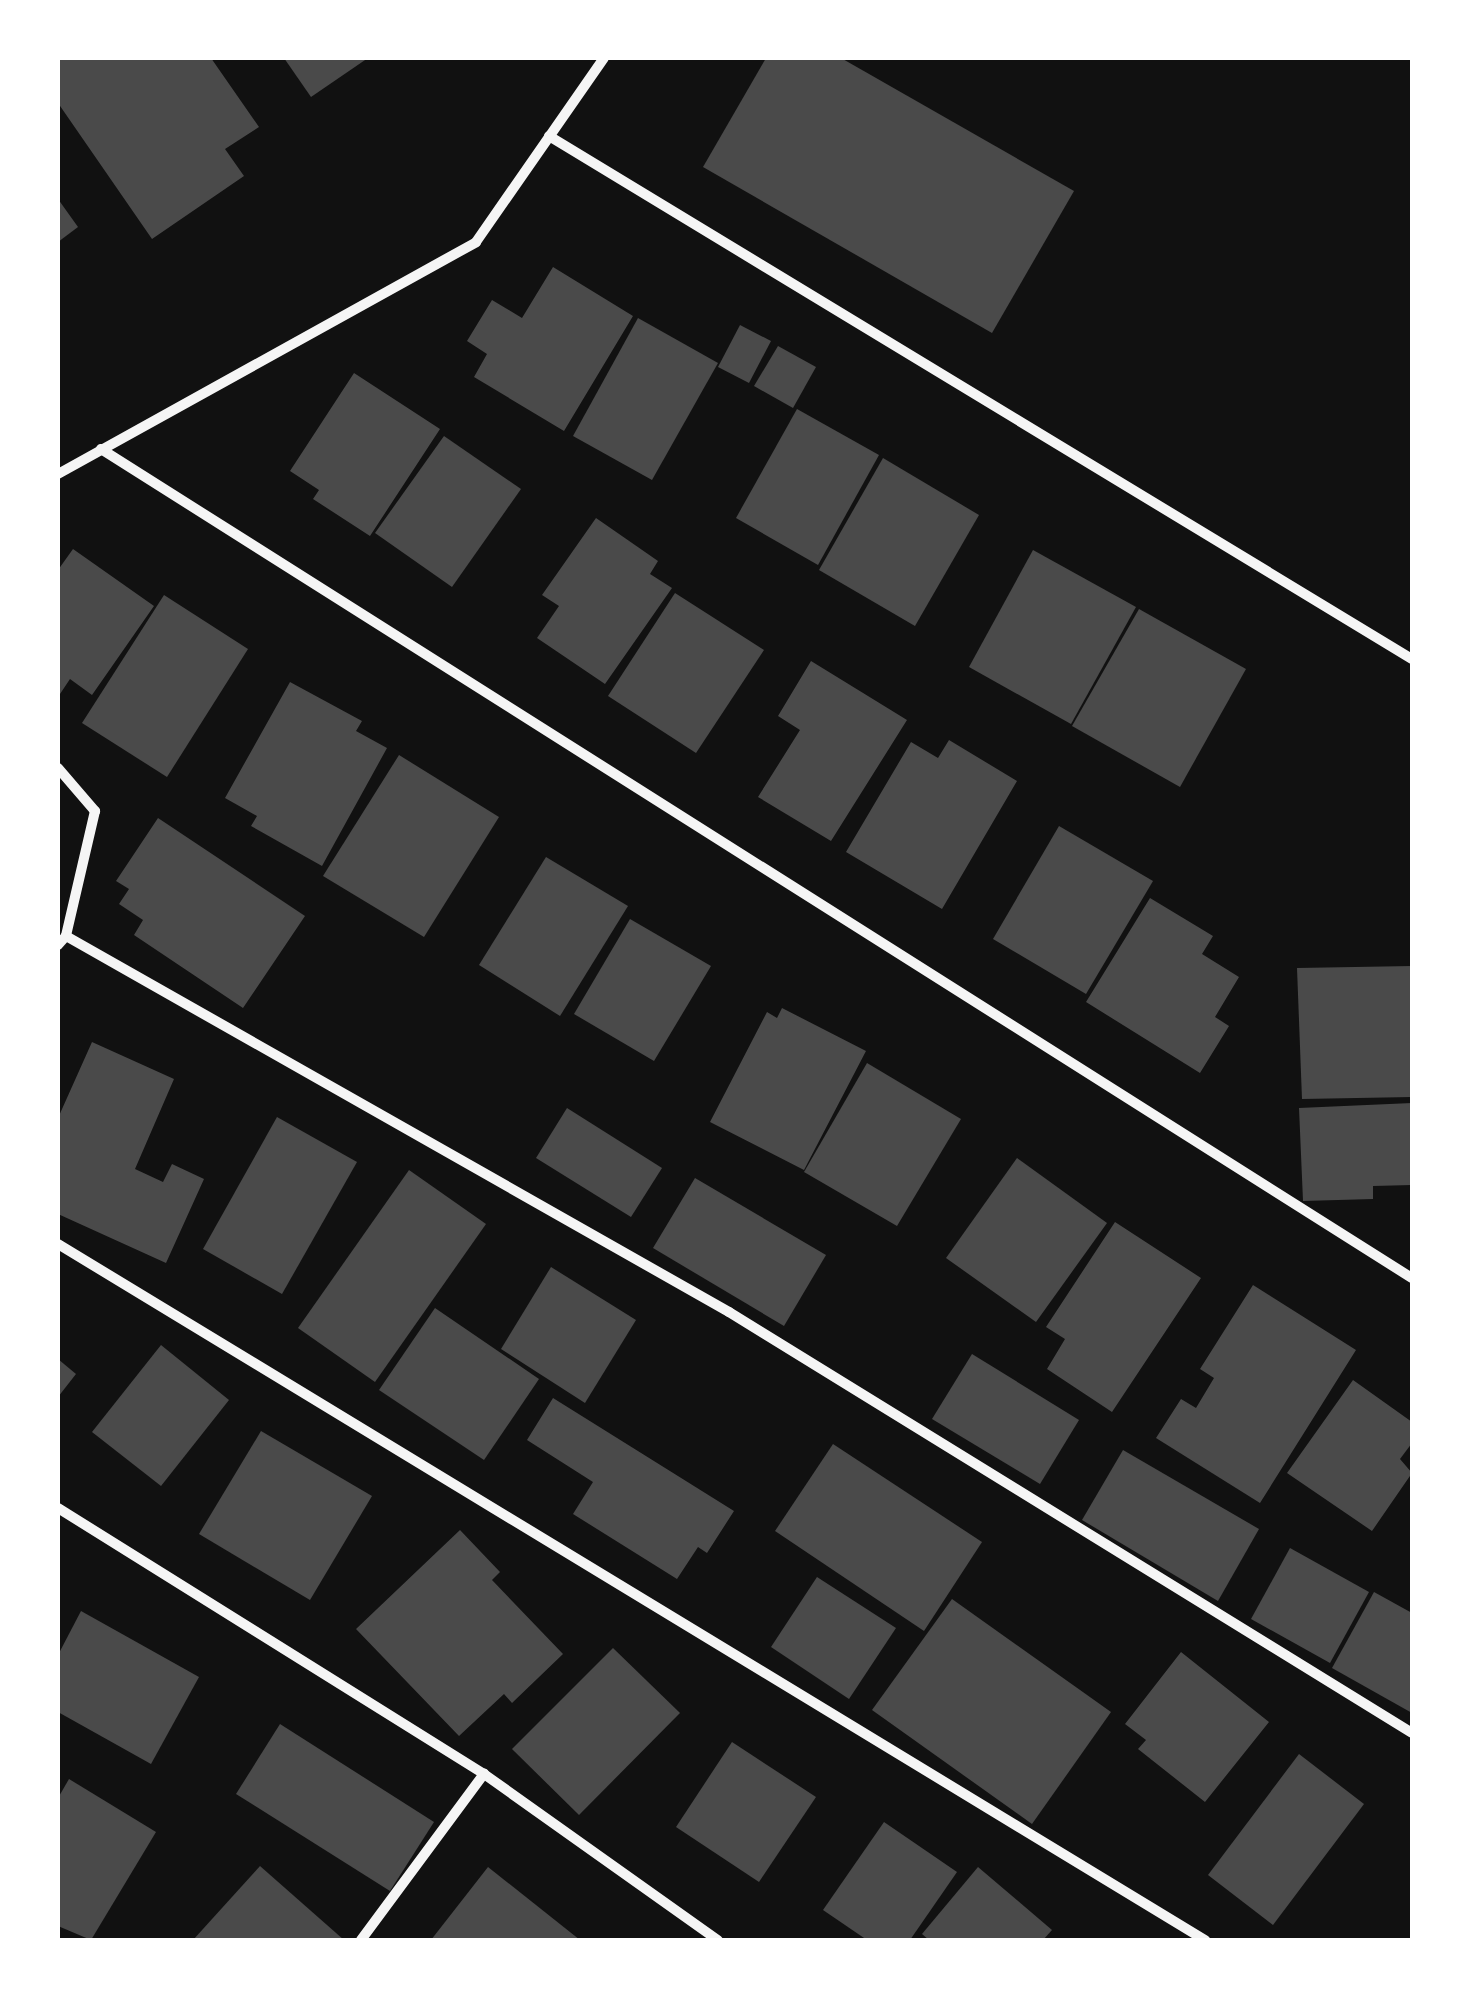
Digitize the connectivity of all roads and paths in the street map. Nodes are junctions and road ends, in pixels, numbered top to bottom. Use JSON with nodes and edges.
{"nodes":[{"id":1,"x":604,"y":58,"type":"edge"},
{"id":2,"x":549,"y":136,"type":"junction"},
{"id":3,"x":100,"y":449,"type":"junction"},
{"id":4,"x":58,"y":474,"type":"edge"},
{"id":5,"x":1412,"y":659,"type":"edge"},
{"id":6,"x":58,"y":768,"type":"edge"},
{"id":7,"x":62,"y":940,"type":"edge"},
{"id":8,"x":58,"y":1244,"type":"edge"},
{"id":9,"x":1412,"y":1278,"type":"edge"},
{"id":10,"x":58,"y":1508,"type":"edge"},
{"id":11,"x":1412,"y":1733,"type":"edge"},
{"id":12,"x":484,"y":1774,"type":"junction"},
{"id":13,"x":361,"y":1940,"type":"edge"},
{"id":14,"x":718,"y":1940,"type":"edge"},
{"id":15,"x":1206,"y":1940,"type":"edge"}],
"edges":[{"from":1,"to":2,"type":"street"},
{"from":2,"to":3,"type":"street"},
{"from":2,"to":5,"type":"street"},
{"from":3,"to":4,"type":"street"},
{"from":3,"to":9,"type":"street"},
{"from":6,"to":7,"type":"street"},
{"from":7,"to":11,"type":"street"},
{"from":8,"to":15,"type":"street"},
{"from":10,"to":12,"type":"street"},
{"from":12,"to":13,"type":"street"},
{"from":12,"to":14,"type":"street"}]}
